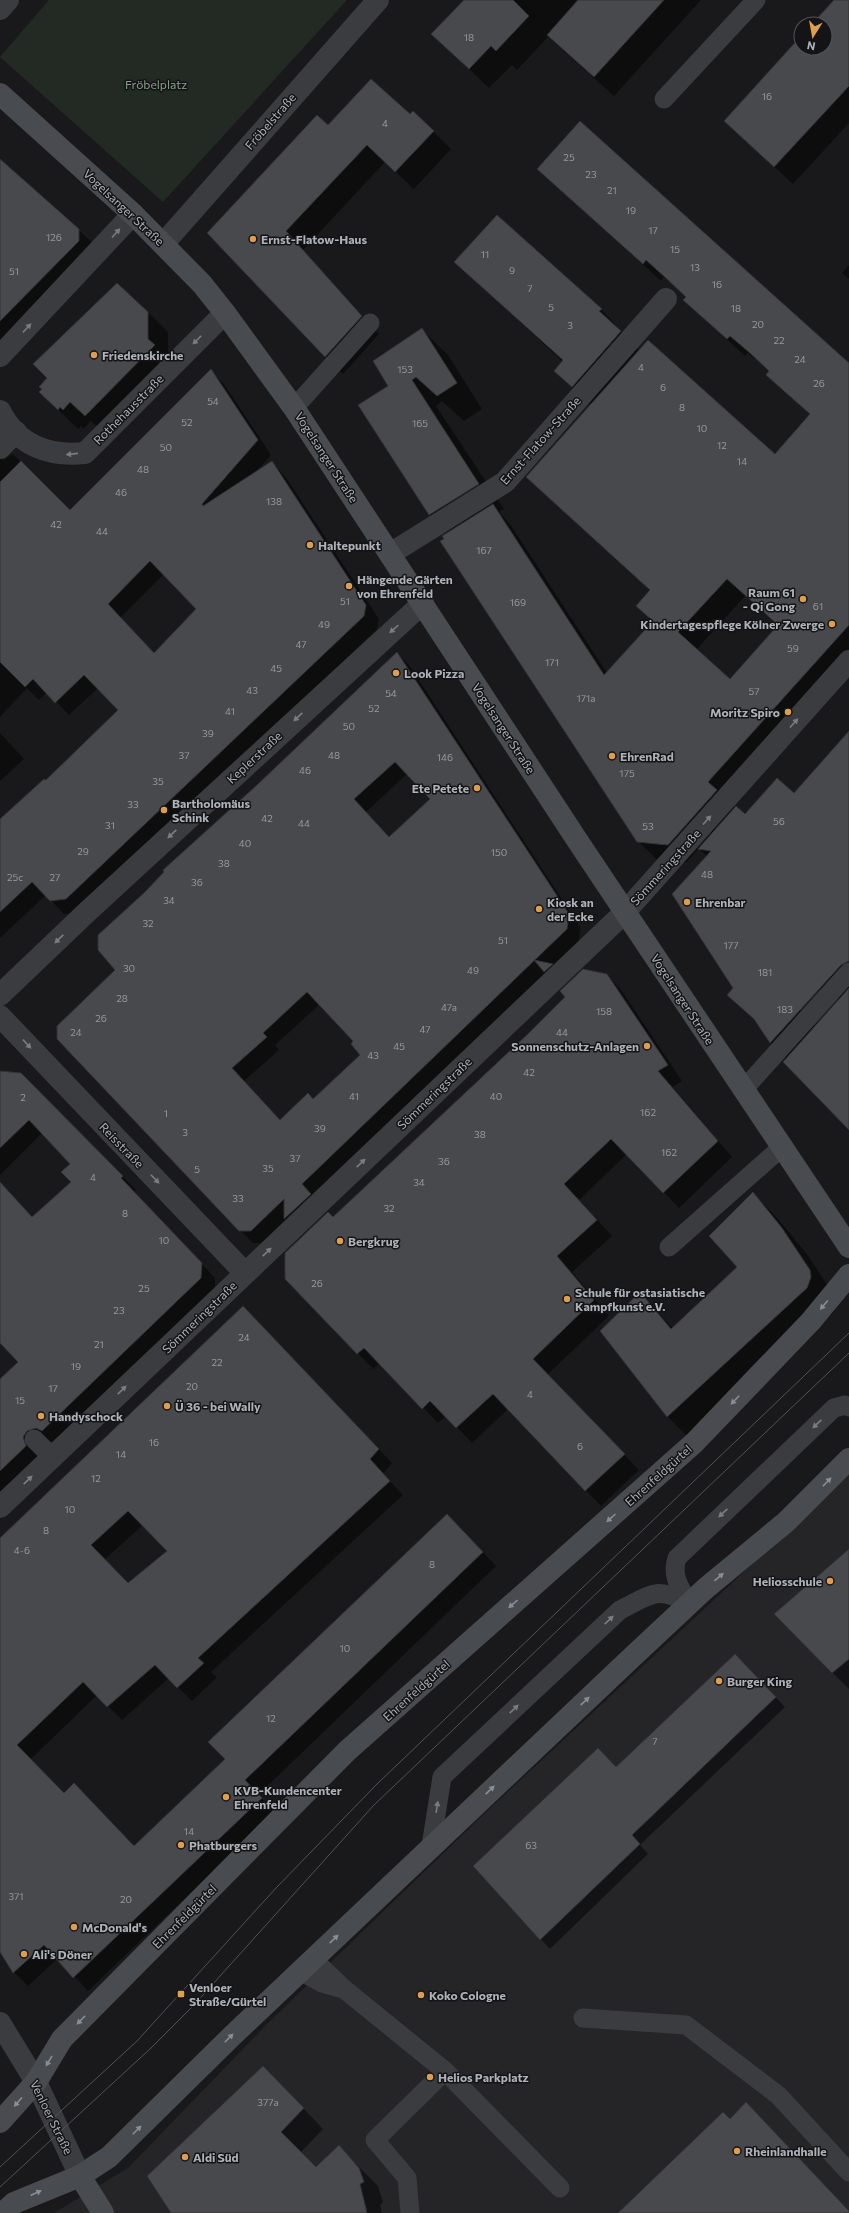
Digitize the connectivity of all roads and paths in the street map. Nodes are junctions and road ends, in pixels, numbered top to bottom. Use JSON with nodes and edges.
{"nodes":[{"id":1,"x":8,"y":0,"type":"edge"},
{"id":2,"x":378,"y":0,"type":"edge"},
{"id":3,"x":756,"y":0,"type":"edge"},
{"id":4,"x":0,"y":9,"type":"edge"},
{"id":5,"x":0,"y":94,"type":"edge"},
{"id":6,"x":664,"y":99,"type":"dead end"},
{"id":7,"x":133,"y":214,"type":"junction"},
{"id":8,"x":164,"y":243,"type":"junction"},
{"id":9,"x":666,"y":299,"type":"dead end"},
{"id":10,"x":225,"y":313,"type":"junction"},
{"id":11,"x":370,"y":323,"type":"dead end"},
{"id":12,"x":0,"y":356,"type":"edge"},
{"id":13,"x":294,"y":408,"type":"junction"},
{"id":14,"x":0,"y":411,"type":"edge"},
{"id":15,"x":16,"y":432,"type":"junction"},
{"id":16,"x":0,"y":448,"type":"edge"},
{"id":17,"x":390,"y":554,"type":"junction"},
{"id":18,"x":423,"y":603,"type":"junction"},
{"id":19,"x":849,"y":662,"type":"edge"},
{"id":20,"x":625,"y":912,"type":"junction"},
{"id":21,"x":849,"y":972,"type":"edge"},
{"id":22,"x":0,"y":995,"type":"edge"},
{"id":23,"x":0,"y":1016,"type":"edge"},
{"id":24,"x":743,"y":1090,"type":"junction"},
{"id":25,"x":782,"y":1147,"type":"junction"},
{"id":26,"x":669,"y":1247,"type":"dead end"},
{"id":27,"x":849,"y":1247,"type":"edge"},
{"id":28,"x":245,"y":1274,"type":"junction"},
{"id":29,"x":849,"y":1275,"type":"edge"},
{"id":30,"x":849,"y":1408,"type":"edge"},
{"id":31,"x":34,"y":1439,"type":"dead end"},
{"id":32,"x":52,"y":1457,"type":"junction"},
{"id":33,"x":849,"y":1459,"type":"edge"},
{"id":34,"x":0,"y":1507,"type":"edge"},
{"id":35,"x":690,"y":1603,"type":"junction"},
{"id":36,"x":431,"y":1846,"type":"junction"},
{"id":37,"x":307,"y":1965,"type":"junction"},
{"id":38,"x":583,"y":2018,"type":"dead end"},
{"id":39,"x":0,"y":2023,"type":"edge"},
{"id":40,"x":445,"y":2071,"type":"junction"},
{"id":41,"x":36,"y":2082,"type":"junction"},
{"id":42,"x":0,"y":2122,"type":"edge"},
{"id":43,"x":849,"y":2172,"type":"edge"},
{"id":44,"x":80,"y":2176,"type":"junction"},
{"id":45,"x":560,"y":2188,"type":"dead end"},
{"id":46,"x":3,"y":2213,"type":"edge"},
{"id":47,"x":103,"y":2213,"type":"edge"},
{"id":48,"x":410,"y":2213,"type":"edge"}],
"edges":[{"from":1,"to":4,"type":"street"},
{"from":2,"to":8,"type":"street","name":"Fröbelstraße"},
{"from":3,"to":6,"type":"lane"},
{"from":5,"to":7,"type":"main road","name":"Vogelsanger Straße"},
{"from":7,"to":8,"type":"main road","name":"Vogelsanger Straße"},
{"from":12,"to":7,"type":"street","one_way":true},
{"from":8,"to":10,"type":"main road","name":"Vogelsanger Straße"},
{"from":9,"to":17,"type":"street","name":"Ernst-Flatow-Straße"},
{"from":10,"to":13,"type":"main road","name":"Vogelsanger Straße"},
{"from":10,"to":15,"type":"street","name":"Rothehausstraße","one_way":true},
{"from":11,"to":13,"type":"lane"},
{"from":13,"to":17,"type":"main road","name":"Vogelsanger Straße"},
{"from":14,"to":15,"type":"street","name":"Rothehausstraße"},
{"from":15,"to":16,"type":"street"},
{"from":17,"to":18,"type":"main road","name":"Vogelsanger Straße"},
{"from":18,"to":20,"type":"main road","name":"Vogelsanger Straße"},
{"from":18,"to":22,"type":"street","name":"Keplerstraße","one_way":true},
{"from":20,"to":19,"type":"street","name":"Sömmeringstraße","one_way":true},
{"from":20,"to":24,"type":"main road","name":"Vogelsanger Straße"},
{"from":28,"to":20,"type":"street","name":"Sömmeringstraße","one_way":true},
{"from":21,"to":24,"type":"lane"},
{"from":23,"to":28,"type":"street","name":"Reisstraße","one_way":true},
{"from":24,"to":25,"type":"main road","name":"Vogelsanger Straße"},
{"from":25,"to":26,"type":"lane"},
{"from":25,"to":27,"type":"main road","name":"Vogelsanger Straße"},
{"from":32,"to":28,"type":"street","name":"Sömmeringstraße","one_way":true},
{"from":29,"to":41,"type":"main road","name":"Ehrenfeldgürtel","one_way":true},
{"from":30,"to":35,"type":"lane","one_way":true},
{"from":31,"to":32,"type":"lane"},
{"from":34,"to":32,"type":"street","name":"Sömmeringstraße","one_way":true},
{"from":35,"to":33,"type":"main road","one_way":true},
{"from":36,"to":35,"type":"main road","one_way":true},
{"from":36,"to":35,"type":"lane","one_way":true},
{"from":37,"to":36,"type":"main road","one_way":true},
{"from":37,"to":40,"type":"lane"},
{"from":44,"to":37,"type":"main road","one_way":true},
{"from":38,"to":43,"type":"lane"},
{"from":39,"to":41,"type":"street","name":"Venloer Straße"},
{"from":40,"to":45,"type":"lane"},
{"from":40,"to":48,"type":"lane"},
{"from":41,"to":42,"type":"main road","name":"Ehrenfeldgürtel","one_way":true},
{"from":41,"to":44,"type":"street","name":"Venloer Straße"},
{"from":46,"to":44,"type":"main road","one_way":true},
{"from":44,"to":47,"type":"main road","name":"Venloer Straße"}]}
